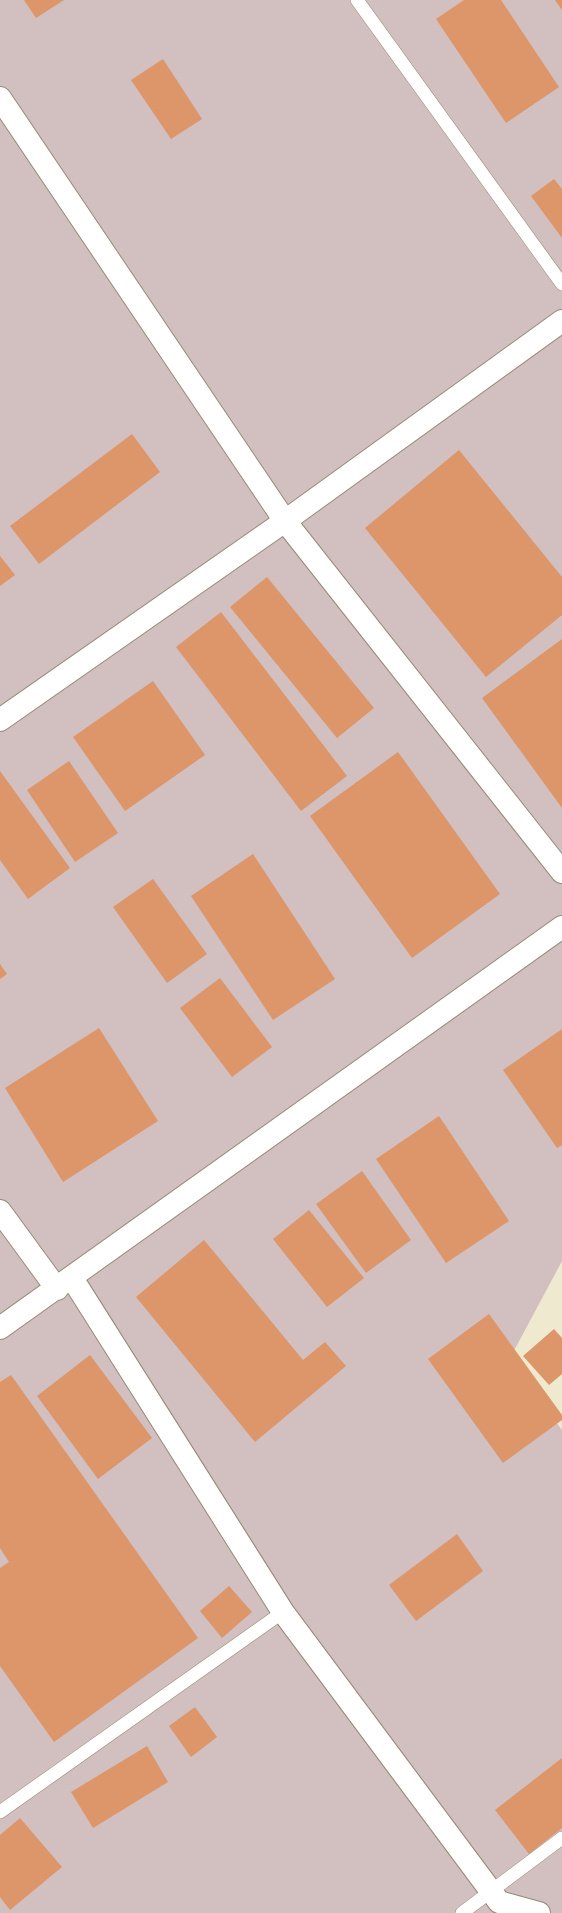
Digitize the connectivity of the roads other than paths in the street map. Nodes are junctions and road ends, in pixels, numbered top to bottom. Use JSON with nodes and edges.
{"nodes":[{"id":1,"x":357,"y":0,"type":"edge"},
{"id":2,"x":0,"y":98,"type":"edge"},
{"id":3,"x":562,"y":284,"type":"edge"},
{"id":4,"x":562,"y":321,"type":"edge"},
{"id":5,"x":285,"y":521,"type":"junction"},
{"id":6,"x":0,"y":720,"type":"edge"},
{"id":7,"x":562,"y":872,"type":"edge"},
{"id":8,"x":562,"y":927,"type":"edge"},
{"id":9,"x":0,"y":1211,"type":"edge"},
{"id":10,"x":65,"y":1283,"type":"junction"},
{"id":11,"x":0,"y":1328,"type":"edge"},
{"id":12,"x":283,"y":1612,"type":"junction"},
{"id":13,"x":0,"y":1812,"type":"edge"},
{"id":14,"x":562,"y":1838,"type":"edge"},
{"id":15,"x":491,"y":1892,"type":"junction"},
{"id":16,"x":462,"y":1913,"type":"edge"},
{"id":17,"x":540,"y":1913,"type":"edge"}],
"edges":[{"from":1,"to":3,"type":"lane"},
{"from":2,"to":5,"type":"street"},
{"from":4,"to":5,"type":"street"},
{"from":5,"to":6,"type":"street"},
{"from":5,"to":7,"type":"street"},
{"from":8,"to":10,"type":"street"},
{"from":9,"to":10,"type":"street"},
{"from":10,"to":11,"type":"street"},
{"from":10,"to":12,"type":"street"},
{"from":12,"to":13,"type":"lane"},
{"from":12,"to":15,"type":"street"},
{"from":14,"to":15,"type":"lane"},
{"from":15,"to":16,"type":"lane"},
{"from":15,"to":17,"type":"street"}]}
